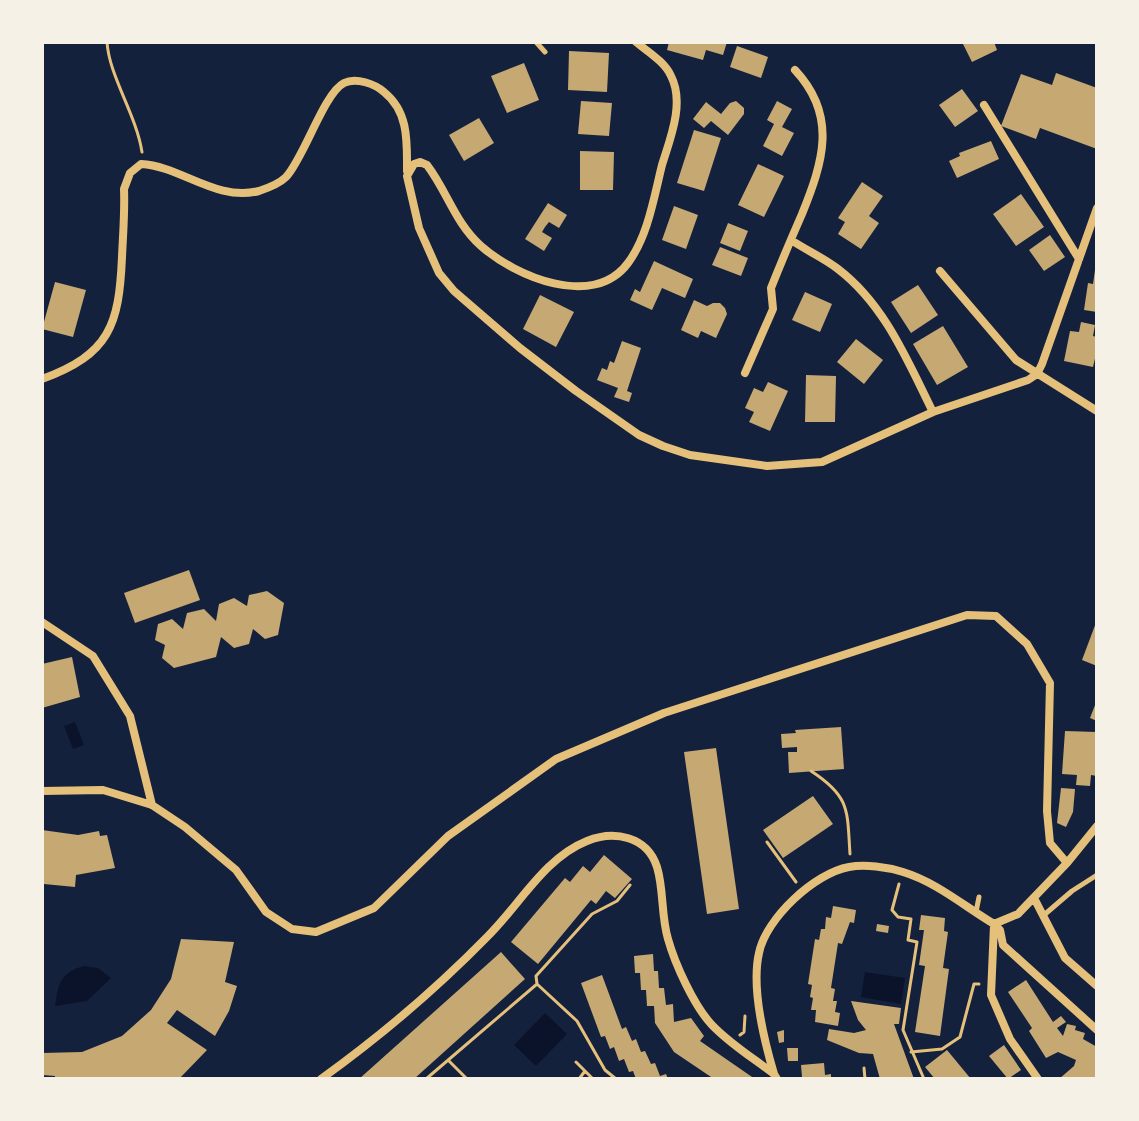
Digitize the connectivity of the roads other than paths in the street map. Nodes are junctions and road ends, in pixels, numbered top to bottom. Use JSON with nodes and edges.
{"nodes":[{"id":1,"x":536,"y":42,"type":"edge"},
{"id":2,"x":636,"y":42,"type":"edge"},
{"id":3,"x":545,"y":52,"type":"dead end"},
{"id":4,"x":795,"y":70,"type":"dead end"},
{"id":5,"x":984,"y":105,"type":"dead end"},
{"id":6,"x":407,"y":176,"type":"junction"},
{"id":7,"x":1097,"y":208,"type":"edge"},
{"id":8,"x":791,"y":240,"type":"junction"},
{"id":9,"x":1079,"y":259,"type":"junction"},
{"id":10,"x":940,"y":271,"type":"dead end"},
{"id":11,"x":745,"y":373,"type":"dead end"},
{"id":12,"x":1037,"y":374,"type":"junction"},
{"id":13,"x":42,"y":379,"type":"edge"},
{"id":14,"x":1097,"y":411,"type":"edge"},
{"id":15,"x":933,"y":412,"type":"junction"},
{"id":16,"x":42,"y":622,"type":"edge"},
{"id":17,"x":42,"y":791,"type":"edge"},
{"id":18,"x":152,"y":805,"type":"junction"},
{"id":19,"x":1097,"y":826,"type":"edge"},
{"id":20,"x":1067,"y":863,"type":"junction"},
{"id":21,"x":1097,"y":875,"type":"edge"},
{"id":22,"x":979,"y":897,"type":"dead end"},
{"id":23,"x":1034,"y":898,"type":"junction"},
{"id":24,"x":976,"y":913,"type":"junction"},
{"id":25,"x":1044,"y":915,"type":"junction"},
{"id":26,"x":994,"y":924,"type":"junction"},
{"id":27,"x":1097,"y":986,"type":"edge"},
{"id":28,"x":1097,"y":1030,"type":"edge"},
{"id":29,"x":776,"y":1076,"type":"edge"},
{"id":30,"x":321,"y":1079,"type":"edge"},
{"id":31,"x":1038,"y":1079,"type":"edge"}],
"edges":[{"from":1,"to":3,"type":"lane"},
{"from":2,"to":6,"type":"street"},
{"from":4,"to":8,"type":"street"},
{"from":5,"to":9,"type":"street"},
{"from":6,"to":13,"type":"street"},
{"from":6,"to":15,"type":"street"},
{"from":7,"to":9,"type":"street"},
{"from":8,"to":11,"type":"street"},
{"from":8,"to":15,"type":"street"},
{"from":9,"to":12,"type":"street"},
{"from":10,"to":12,"type":"street"},
{"from":12,"to":14,"type":"street"},
{"from":12,"to":15,"type":"street"},
{"from":16,"to":18,"type":"street"},
{"from":17,"to":18,"type":"street"},
{"from":18,"to":20,"type":"street"},
{"from":19,"to":20,"type":"street"},
{"from":20,"to":23,"type":"street"},
{"from":21,"to":25,"type":"lane"},
{"from":22,"to":24,"type":"lane"},
{"from":23,"to":25,"type":"street"},
{"from":23,"to":26,"type":"street"},
{"from":24,"to":26,"type":"street"},
{"from":24,"to":29,"type":"street"},
{"from":25,"to":27,"type":"street"},
{"from":26,"to":28,"type":"street"},
{"from":26,"to":31,"type":"street"},
{"from":29,"to":30,"type":"street"}]}
